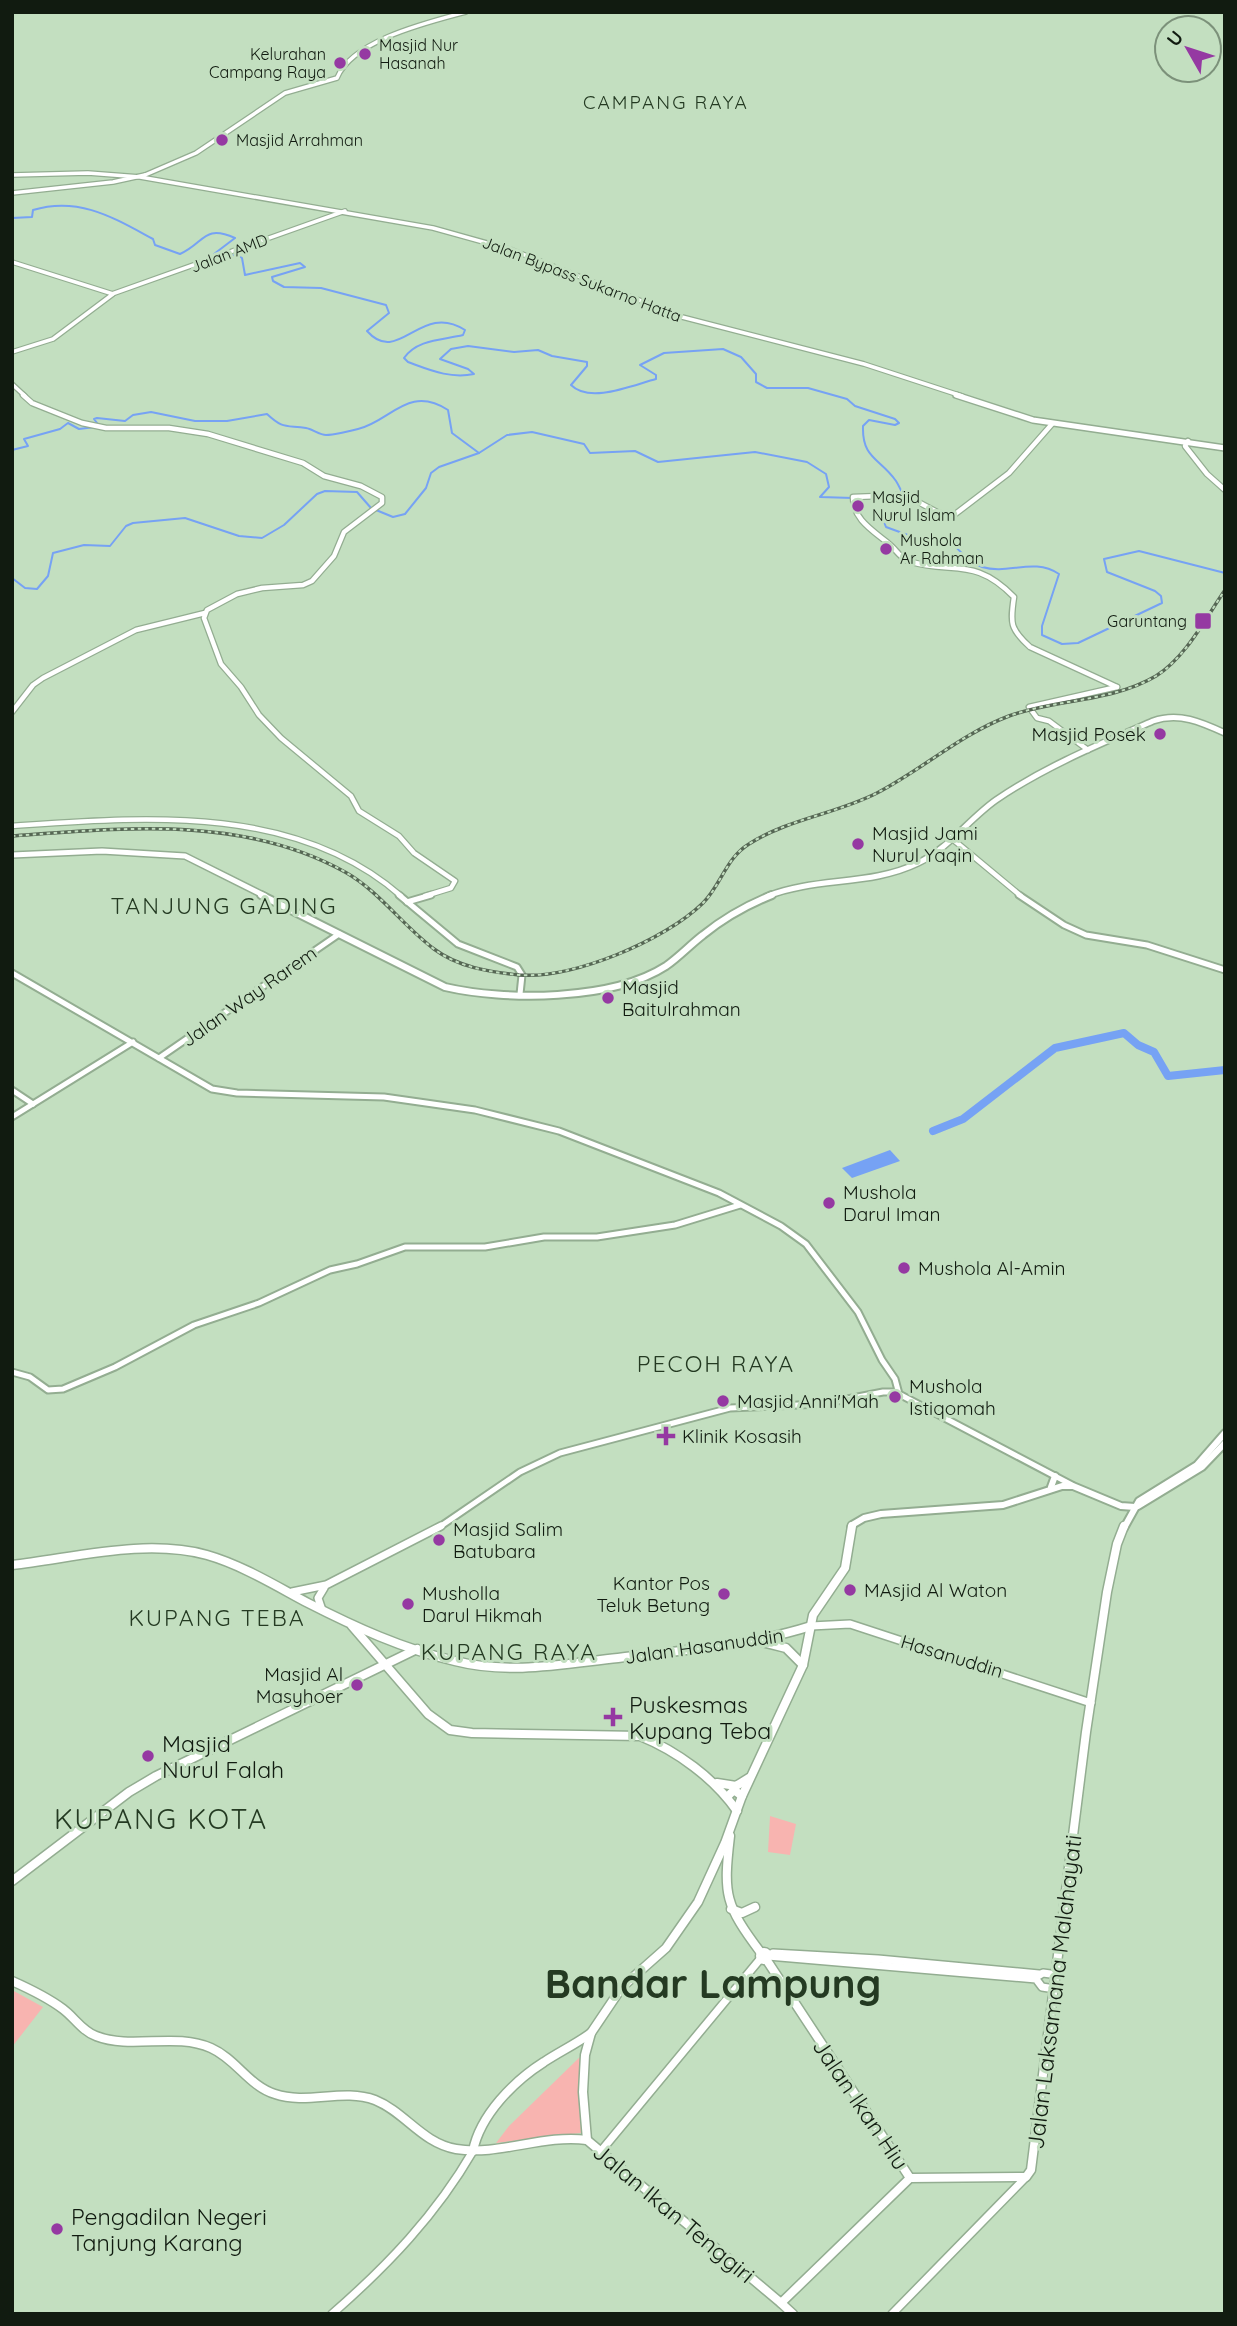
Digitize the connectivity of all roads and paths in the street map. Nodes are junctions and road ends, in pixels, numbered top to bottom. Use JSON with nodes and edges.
{"nodes":[{"id":1,"x":466,"y":12,"type":"edge"},
{"id":2,"x":12,"y":174,"type":"edge"},
{"id":3,"x":153,"y":174,"type":"junction"},
{"id":4,"x":142,"y":176,"type":"junction"},
{"id":5,"x":12,"y":193,"type":"edge"},
{"id":6,"x":306,"y":203,"type":"junction"},
{"id":7,"x":316,"y":205,"type":"junction"},
{"id":8,"x":345,"y":211,"type":"junction"},
{"id":9,"x":12,"y":262,"type":"edge"},
{"id":10,"x":112,"y":294,"type":"junction"},
{"id":11,"x":12,"y":352,"type":"edge"},
{"id":12,"x":12,"y":384,"type":"edge"},
{"id":13,"x":974,"y":399,"type":"junction"},
{"id":14,"x":1052,"y":424,"type":"junction"},
{"id":15,"x":1187,"y":442,"type":"junction"},
{"id":16,"x":1225,"y":447,"type":"edge"},
{"id":17,"x":1225,"y":490,"type":"edge"},
{"id":18,"x":895,"y":495,"type":"joint"},
{"id":19,"x":905,"y":495,"type":"joint"},
{"id":20,"x":205,"y":613,"type":"junction"},
{"id":21,"x":1117,"y":687,"type":"joint"},
{"id":22,"x":1029,"y":708,"type":"joint"},
{"id":23,"x":12,"y":712,"type":"edge"},
{"id":24,"x":1225,"y":733,"type":"edge"},
{"id":25,"x":1088,"y":750,"type":"junction"},
{"id":26,"x":12,"y":826,"type":"edge"},
{"id":27,"x":950,"y":837,"type":"junction"},
{"id":28,"x":12,"y":855,"type":"edge"},
{"id":29,"x":407,"y":902,"type":"junction"},
{"id":30,"x":339,"y":934,"type":"junction"},
{"id":31,"x":1225,"y":970,"type":"edge"},
{"id":32,"x":12,"y":973,"type":"edge"},
{"id":33,"x":520,"y":994,"type":"junction"},
{"id":34,"x":133,"y":1042,"type":"junction"},
{"id":35,"x":159,"y":1058,"type":"junction"},
{"id":36,"x":12,"y":1090,"type":"edge"},
{"id":37,"x":33,"y":1104,"type":"junction"},
{"id":38,"x":12,"y":1117,"type":"edge"},
{"id":39,"x":740,"y":1205,"type":"junction"},
{"id":40,"x":12,"y":1372,"type":"edge"},
{"id":41,"x":897,"y":1392,"type":"junction"},
{"id":42,"x":1225,"y":1433,"type":"edge"},
{"id":43,"x":1225,"y":1443,"type":"edge"},
{"id":44,"x":1055,"y":1476,"type":"junction"},
{"id":45,"x":1073,"y":1486,"type":"junction"},
{"id":46,"x":1051,"y":1487,"type":"junction"},
{"id":47,"x":1121,"y":1506,"type":"junction"},
{"id":48,"x":1136,"y":1507,"type":"junction"},
{"id":49,"x":1129,"y":1515,"type":"junction"},
{"id":50,"x":12,"y":1565,"type":"edge"},
{"id":51,"x":326,"y":1585,"type":"junction"},
{"id":52,"x":288,"y":1592,"type":"junction"},
{"id":53,"x":322,"y":1610,"type":"junction"},
{"id":54,"x":351,"y":1624,"type":"junction"},
{"id":55,"x":811,"y":1626,"type":"junction"},
{"id":56,"x":379,"y":1635,"type":"junction"},
{"id":57,"x":760,"y":1641,"type":"junction"},
{"id":58,"x":372,"y":1647,"type":"junction"},
{"id":59,"x":417,"y":1649,"type":"junction"},
{"id":60,"x":386,"y":1664,"type":"junction"},
{"id":61,"x":803,"y":1665,"type":"junction"},
{"id":62,"x":1091,"y":1703,"type":"junction"},
{"id":63,"x":753,"y":1774,"type":"junction"},
{"id":64,"x":711,"y":1781,"type":"junction"},
{"id":65,"x":728,"y":1796,"type":"junction"},
{"id":66,"x":742,"y":1796,"type":"junction"},
{"id":67,"x":737,"y":1811,"type":"junction"},
{"id":68,"x":732,"y":1827,"type":"junction"},
{"id":69,"x":12,"y":1881,"type":"edge"},
{"id":70,"x":727,"y":1905,"type":"junction"},
{"id":71,"x":755,"y":1907,"type":"dead end"},
{"id":72,"x":764,"y":1956,"type":"junction"},
{"id":73,"x":1058,"y":1975,"type":"junction"},
{"id":74,"x":1038,"y":1977,"type":"junction"},
{"id":75,"x":12,"y":1981,"type":"edge"},
{"id":76,"x":1055,"y":1989,"type":"junction"},
{"id":77,"x":591,"y":2033,"type":"junction"},
{"id":78,"x":587,"y":2140,"type":"junction"},
{"id":79,"x":473,"y":2151,"type":"junction"},
{"id":80,"x":601,"y":2151,"type":"junction"},
{"id":81,"x":1026,"y":2177,"type":"junction"},
{"id":82,"x":910,"y":2178,"type":"junction"},
{"id":83,"x":781,"y":2303,"type":"junction"},
{"id":84,"x":332,"y":2314,"type":"edge"},
{"id":85,"x":793,"y":2314,"type":"edge"},
{"id":86,"x":892,"y":2314,"type":"edge"}],
"edges":[{"from":1,"to":3,"type":"street"},
{"from":2,"to":4,"type":"main road","name":"Jalan Bypass Sukarno Hatta"},
{"from":3,"to":4,"type":"main road","name":"Jalan Bypass Sukarno Hatta"},
{"from":3,"to":6,"type":"main road","name":"Jalan Bypass Sukarno Hatta"},
{"from":4,"to":5,"type":"street"},
{"from":4,"to":6,"type":"main road","name":"Jalan Bypass Sukarno Hatta"},
{"from":6,"to":7,"type":"main road","name":"Jalan Bypass Sukarno Hatta"},
{"from":7,"to":8,"type":"main road","name":"Jalan Bypass Sukarno Hatta"},
{"from":7,"to":13,"type":"main road","name":"Jalan Bypass Sukarno Hatta"},
{"from":8,"to":10,"type":"street","name":"Jalan AMD"},
{"from":8,"to":13,"type":"main road","name":"Jalan Bypass Sukarno Hatta"},
{"from":9,"to":10,"type":"main road"},
{"from":10,"to":11,"type":"main road"},
{"from":12,"to":20,"type":"street"},
{"from":13,"to":14,"type":"main road","name":"Jalan Bypass Sukarno Hatta"},
{"from":13,"to":15,"type":"main road","name":"Jalan Bypass Sukarno Hatta"},
{"from":14,"to":15,"type":"main road","name":"Jalan Bypass Sukarno Hatta"},
{"from":14,"to":19,"type":"street"},
{"from":15,"to":16,"type":"main road","name":"Jalan Bypass Sukarno Hatta"},
{"from":15,"to":17,"type":"street"},
{"from":18,"to":19,"type":"main road"},
{"from":18,"to":21,"type":"street"},
{"from":20,"to":23,"type":"street"},
{"from":20,"to":29,"type":"street"},
{"from":21,"to":22,"type":"main road"},
{"from":22,"to":25,"type":"street"},
{"from":24,"to":25,"type":"main road"},
{"from":25,"to":27,"type":"main road"},
{"from":26,"to":29,"type":"street"},
{"from":27,"to":31,"type":"main road"},
{"from":27,"to":33,"type":"main road"},
{"from":28,"to":30,"type":"main road"},
{"from":29,"to":33,"type":"street"},
{"from":30,"to":33,"type":"main road"},
{"from":30,"to":35,"type":"street","name":"Jalan Way Rarem"},
{"from":32,"to":34,"type":"street"},
{"from":34,"to":35,"type":"street"},
{"from":34,"to":37,"type":"street"},
{"from":35,"to":39,"type":"street"},
{"from":36,"to":37,"type":"street"},
{"from":37,"to":38,"type":"street"},
{"from":39,"to":40,"type":"street"},
{"from":39,"to":41,"type":"street"},
{"from":41,"to":44,"type":"street"},
{"from":41,"to":51,"type":"street"},
{"from":42,"to":48,"type":"main road"},
{"from":43,"to":48,"type":"main road"},
{"from":44,"to":45,"type":"street"},
{"from":44,"to":46,"type":"main road"},
{"from":45,"to":46,"type":"main road"},
{"from":45,"to":47,"type":"main road"},
{"from":46,"to":55,"type":"main road"},
{"from":47,"to":48,"type":"main road"},
{"from":47,"to":49,"type":"main road"},
{"from":48,"to":49,"type":"main road","name":"Jalan Laksamana Malahayati"},
{"from":49,"to":62,"type":"main road","name":"Jalan Laksamana Malahayati"},
{"from":50,"to":52,"type":"main road","name":"Jalan Hasanuddin"},
{"from":51,"to":52,"type":"street"},
{"from":51,"to":53,"type":"street"},
{"from":52,"to":53,"type":"main road","name":"Jalan Hasanuddin"},
{"from":53,"to":54,"type":"main road","name":"Jalan Hasanuddin"},
{"from":54,"to":56,"type":"main road","name":"Jalan Hasanuddin"},
{"from":54,"to":58,"type":"main road"},
{"from":55,"to":57,"type":"main road","name":"Jalan Hasanuddin"},
{"from":55,"to":61,"type":"main road"},
{"from":55,"to":62,"type":"street","name":"Hasanuddin"},
{"from":56,"to":58,"type":"main road"},
{"from":56,"to":59,"type":"main road","name":"Jalan Hasanuddin"},
{"from":57,"to":59,"type":"main road","name":"Jalan Hasanuddin"},
{"from":57,"to":61,"type":"main road"},
{"from":58,"to":60,"type":"main road"},
{"from":59,"to":60,"type":"main road"},
{"from":60,"to":64,"type":"main road"},
{"from":60,"to":69,"type":"main road"},
{"from":61,"to":63,"type":"main road"},
{"from":62,"to":73,"type":"main road","name":"Jalan Laksamana Malahayati"},
{"from":63,"to":64,"type":"main road"},
{"from":63,"to":66,"type":"main road"},
{"from":64,"to":65,"type":"main road"},
{"from":65,"to":66,"type":"main road"},
{"from":65,"to":67,"type":"main road"},
{"from":66,"to":67,"type":"main road"},
{"from":67,"to":68,"type":"main road"},
{"from":68,"to":70,"type":"main road"},
{"from":68,"to":77,"type":"main road"},
{"from":70,"to":71,"type":"main road"},
{"from":70,"to":72,"type":"main road","name":"Jalan Ikan Hiu"},
{"from":72,"to":74,"type":"street"},
{"from":72,"to":80,"type":"street"},
{"from":72,"to":82,"type":"main road","name":"Jalan Ikan Hiu"},
{"from":73,"to":74,"type":"street"},
{"from":73,"to":76,"type":"main road","name":"Jalan Laksamana Malahayati"},
{"from":74,"to":76,"type":"street"},
{"from":75,"to":79,"type":"main road"},
{"from":76,"to":81,"type":"main road","name":"Jalan Laksamana Malahayati"},
{"from":77,"to":78,"type":"main road"},
{"from":77,"to":79,"type":"main road"},
{"from":78,"to":79,"type":"main road"},
{"from":78,"to":80,"type":"main road","name":"Jalan Ikan Tenggiri"},
{"from":79,"to":84,"type":"street"},
{"from":80,"to":83,"type":"main road","name":"Jalan Ikan Tenggiri"},
{"from":81,"to":82,"type":"main road","name":"Jalan Laksamana Malahayati"},
{"from":81,"to":86,"type":"street"},
{"from":82,"to":83,"type":"main road"},
{"from":83,"to":85,"type":"main road","name":"Jalan Ikan Tenggiri"}]}
